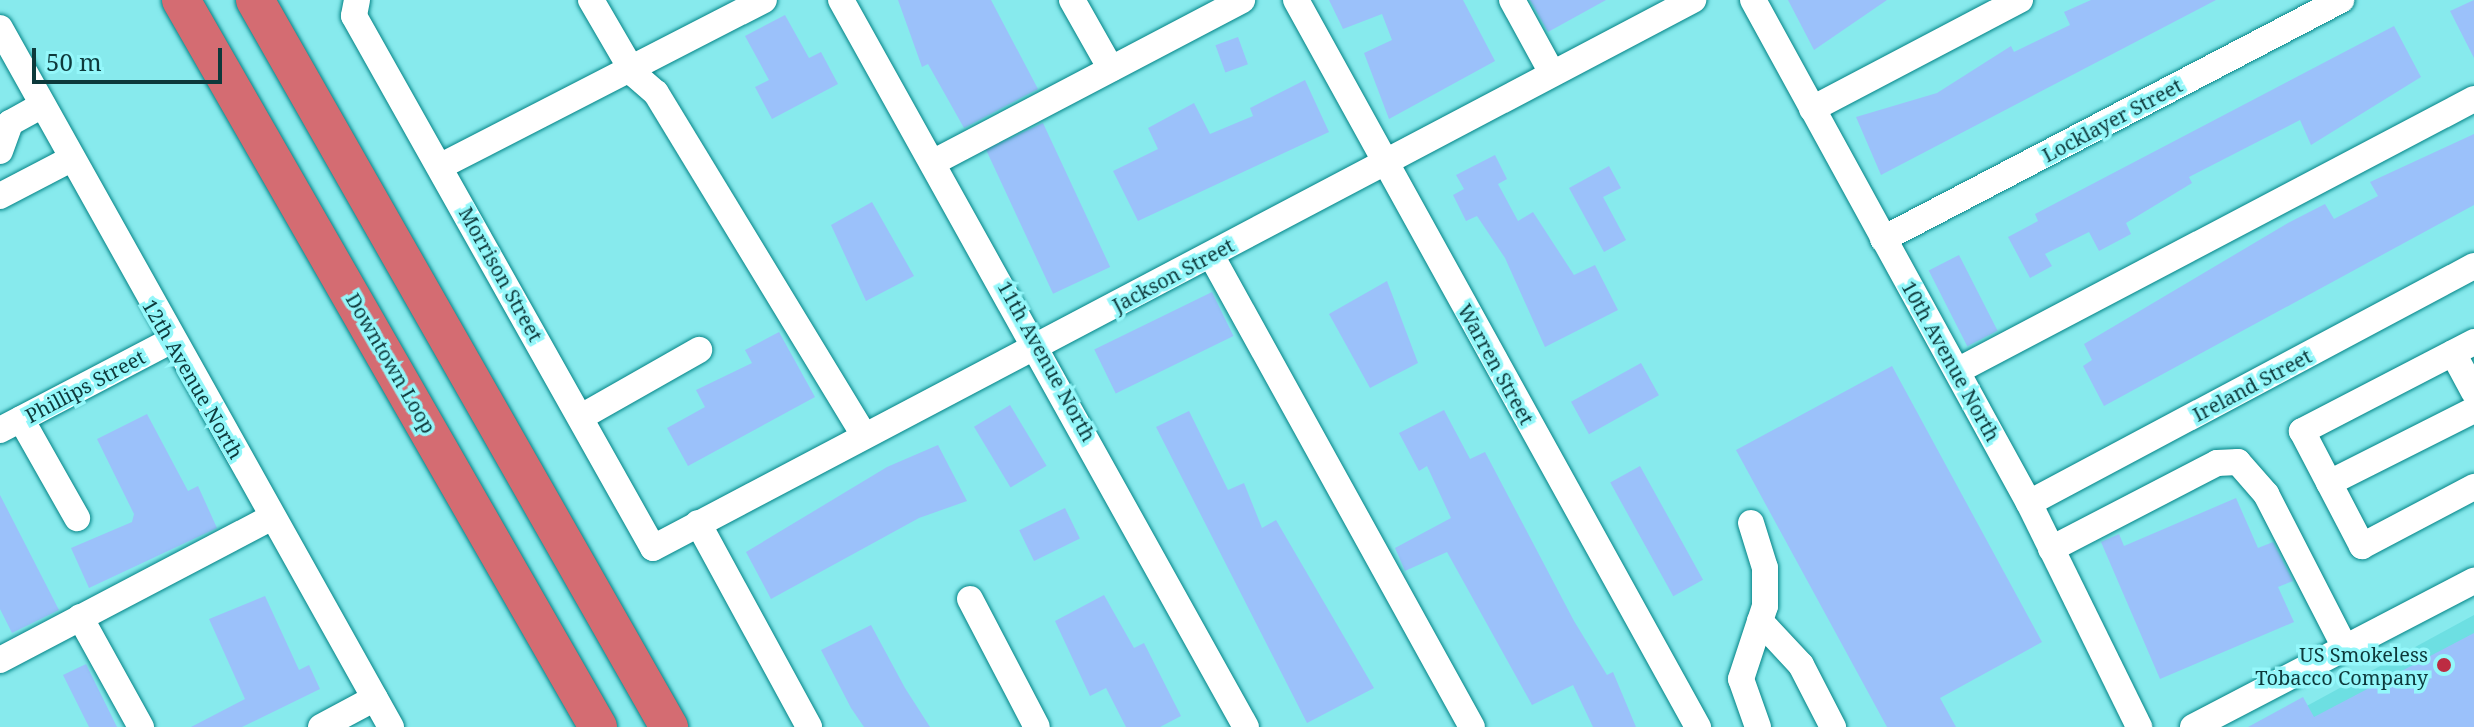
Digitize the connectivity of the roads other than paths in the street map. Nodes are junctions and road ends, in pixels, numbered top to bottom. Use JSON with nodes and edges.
{"nodes":[{"id":1,"x":181,"y":0,"type":"edge"},
{"id":2,"x":255,"y":0,"type":"edge"},
{"id":3,"x":357,"y":0,"type":"edge"},
{"id":4,"x":591,"y":0,"type":"edge"},
{"id":5,"x":764,"y":0,"type":"edge"},
{"id":6,"x":841,"y":0,"type":"edge"},
{"id":7,"x":1072,"y":0,"type":"edge"},
{"id":8,"x":1242,"y":0,"type":"edge"},
{"id":9,"x":1296,"y":0,"type":"edge"},
{"id":10,"x":1512,"y":0,"type":"edge"},
{"id":11,"x":1693,"y":0,"type":"edge"},
{"id":12,"x":1753,"y":0,"type":"edge"},
{"id":13,"x":2020,"y":0,"type":"edge"},
{"id":14,"x":2341,"y":0,"type":"edge"},
{"id":15,"x":0,"y":28,"type":"edge"},
{"id":16,"x":1111,"y":69,"type":"junction"},
{"id":17,"x":632,"y":71,"type":"junction"},
{"id":18,"x":1552,"y":73,"type":"junction"},
{"id":19,"x":2474,"y":99,"type":"edge"},
{"id":20,"x":42,"y":105,"type":"junction"},
{"id":21,"x":1812,"y":109,"type":"junction"},
{"id":22,"x":5,"y":121,"type":"edge"},
{"id":23,"x":0,"y":151,"type":"edge"},
{"id":24,"x":71,"y":159,"type":"junction"},
{"id":25,"x":934,"y":162,"type":"junction"},
{"id":26,"x":1386,"y":164,"type":"junction"},
{"id":27,"x":441,"y":166,"type":"junction"},
{"id":28,"x":0,"y":196,"type":"edge"},
{"id":29,"x":1883,"y":239,"type":"junction"},
{"id":30,"x":1211,"y":255,"type":"junction"},
{"id":31,"x":2474,"y":266,"type":"edge"},
{"id":32,"x":170,"y":341,"type":"junction"},
{"id":33,"x":1039,"y":345,"type":"junction"},
{"id":34,"x":2463,"y":347,"type":"edge"},
{"id":35,"x":699,"y":350,"type":"dead end"},
{"id":36,"x":1957,"y":371,"type":"junction"},
{"id":37,"x":2474,"y":392,"type":"edge"},
{"id":38,"x":2474,"y":410,"type":"edge"},
{"id":39,"x":581,"y":417,"type":"junction"},
{"id":40,"x":11,"y":425,"type":"edge"},
{"id":41,"x":863,"y":434,"type":"junction"},
{"id":42,"x":2329,"y":483,"type":"junction"},
{"id":43,"x":2474,"y":487,"type":"edge"},
{"id":44,"x":2029,"y":503,"type":"junction"},
{"id":45,"x":272,"y":517,"type":"junction"},
{"id":46,"x":77,"y":518,"type":"dead end"},
{"id":47,"x":698,"y":523,"type":"junction"},
{"id":48,"x":1751,"y":523,"type":"dead end"},
{"id":49,"x":653,"y":548,"type":"joint"},
{"id":50,"x":2051,"y":549,"type":"junction"},
{"id":51,"x":2474,"y":581,"type":"edge"},
{"id":52,"x":970,"y":599,"type":"dead end"},
{"id":53,"x":80,"y":617,"type":"junction"},
{"id":54,"x":1760,"y":621,"type":"junction"},
{"id":55,"x":2345,"y":648,"type":"junction"},
{"id":56,"x":0,"y":660,"type":"edge"},
{"id":57,"x":375,"y":698,"type":"junction"},
{"id":58,"x":141,"y":727,"type":"edge"},
{"id":59,"x":321,"y":727,"type":"edge"},
{"id":60,"x":391,"y":727,"type":"edge"},
{"id":61,"x":598,"y":727,"type":"edge"},
{"id":62,"x":669,"y":727,"type":"edge"},
{"id":63,"x":809,"y":727,"type":"edge"},
{"id":64,"x":1037,"y":727,"type":"edge"},
{"id":65,"x":1246,"y":727,"type":"edge"},
{"id":66,"x":1472,"y":727,"type":"edge"},
{"id":67,"x":1698,"y":727,"type":"edge"},
{"id":68,"x":1758,"y":727,"type":"edge"},
{"id":69,"x":1833,"y":727,"type":"edge"},
{"id":70,"x":2139,"y":727,"type":"edge"},
{"id":71,"x":2193,"y":727,"type":"edge"}],
"edges":[{"from":1,"to":61,"type":"highway","name":"Downtown Loop"},
{"from":2,"to":62,"type":"highway"},
{"from":3,"to":27,"type":"street","name":"Morrison Street"},
{"from":4,"to":17,"type":"street"},
{"from":5,"to":17,"type":"street"},
{"from":6,"to":25,"type":"street","name":"11th Avenue North"},
{"from":7,"to":16,"type":"street"},
{"from":8,"to":16,"type":"street"},
{"from":9,"to":26,"type":"street","name":"Warren Street"},
{"from":10,"to":18,"type":"street"},
{"from":11,"to":18,"type":"street","name":"Jackson Street"},
{"from":12,"to":21,"type":"street","name":"10th Avenue North"},
{"from":13,"to":21,"type":"street"},
{"from":14,"to":29,"type":"street","name":"Locklayer Street"},
{"from":15,"to":20,"type":"street","name":"12th Avenue North"},
{"from":16,"to":25,"type":"street"},
{"from":17,"to":27,"type":"street"},
{"from":17,"to":41,"type":"street"},
{"from":18,"to":26,"type":"street","name":"Jackson Street"},
{"from":19,"to":36,"type":"street"},
{"from":20,"to":22,"type":"street"},
{"from":20,"to":24,"type":"street","name":"12th Avenue North"},
{"from":21,"to":29,"type":"street","name":"10th Avenue North"},
{"from":22,"to":23,"type":"street"},
{"from":24,"to":28,"type":"street"},
{"from":24,"to":32,"type":"street","name":"12th Avenue North"},
{"from":25,"to":33,"type":"street","name":"11th Avenue North"},
{"from":26,"to":30,"type":"street","name":"Jackson Street"},
{"from":26,"to":67,"type":"street","name":"Warren Street"},
{"from":27,"to":39,"type":"street","name":"Morrison Street"},
{"from":29,"to":36,"type":"street","name":"10th Avenue North"},
{"from":30,"to":33,"type":"street","name":"Jackson Street"},
{"from":30,"to":66,"type":"street"},
{"from":31,"to":44,"type":"street","name":"Ireland Street"},
{"from":32,"to":40,"type":"street","name":"Phillips Street"},
{"from":32,"to":45,"type":"street","name":"12th Avenue North"},
{"from":33,"to":41,"type":"street","name":"Jackson Street"},
{"from":33,"to":65,"type":"street","name":"11th Avenue North"},
{"from":34,"to":37,"type":"street"},
{"from":34,"to":42,"type":"street"},
{"from":35,"to":39,"type":"street"},
{"from":36,"to":44,"type":"street","name":"10th Avenue North"},
{"from":38,"to":42,"type":"street"},
{"from":39,"to":49,"type":"street","name":"Morrison Street"},
{"from":40,"to":46,"type":"street"},
{"from":41,"to":47,"type":"street","name":"Jackson Street"},
{"from":42,"to":43,"type":"street"},
{"from":44,"to":50,"type":"street","name":"10th Avenue North"},
{"from":45,"to":53,"type":"street"},
{"from":45,"to":57,"type":"street","name":"12th Avenue North"},
{"from":47,"to":49,"type":"street","name":"Jackson Street"},
{"from":47,"to":63,"type":"street"},
{"from":48,"to":54,"type":"street"},
{"from":50,"to":55,"type":"street"},
{"from":50,"to":70,"type":"street","name":"10th Avenue North"},
{"from":51,"to":55,"type":"street"},
{"from":52,"to":64,"type":"street"},
{"from":53,"to":56,"type":"street"},
{"from":53,"to":58,"type":"street"},
{"from":54,"to":68,"type":"street"},
{"from":54,"to":69,"type":"street"},
{"from":55,"to":71,"type":"street"},
{"from":57,"to":59,"type":"street"},
{"from":57,"to":60,"type":"street","name":"12th Avenue North"}]}
